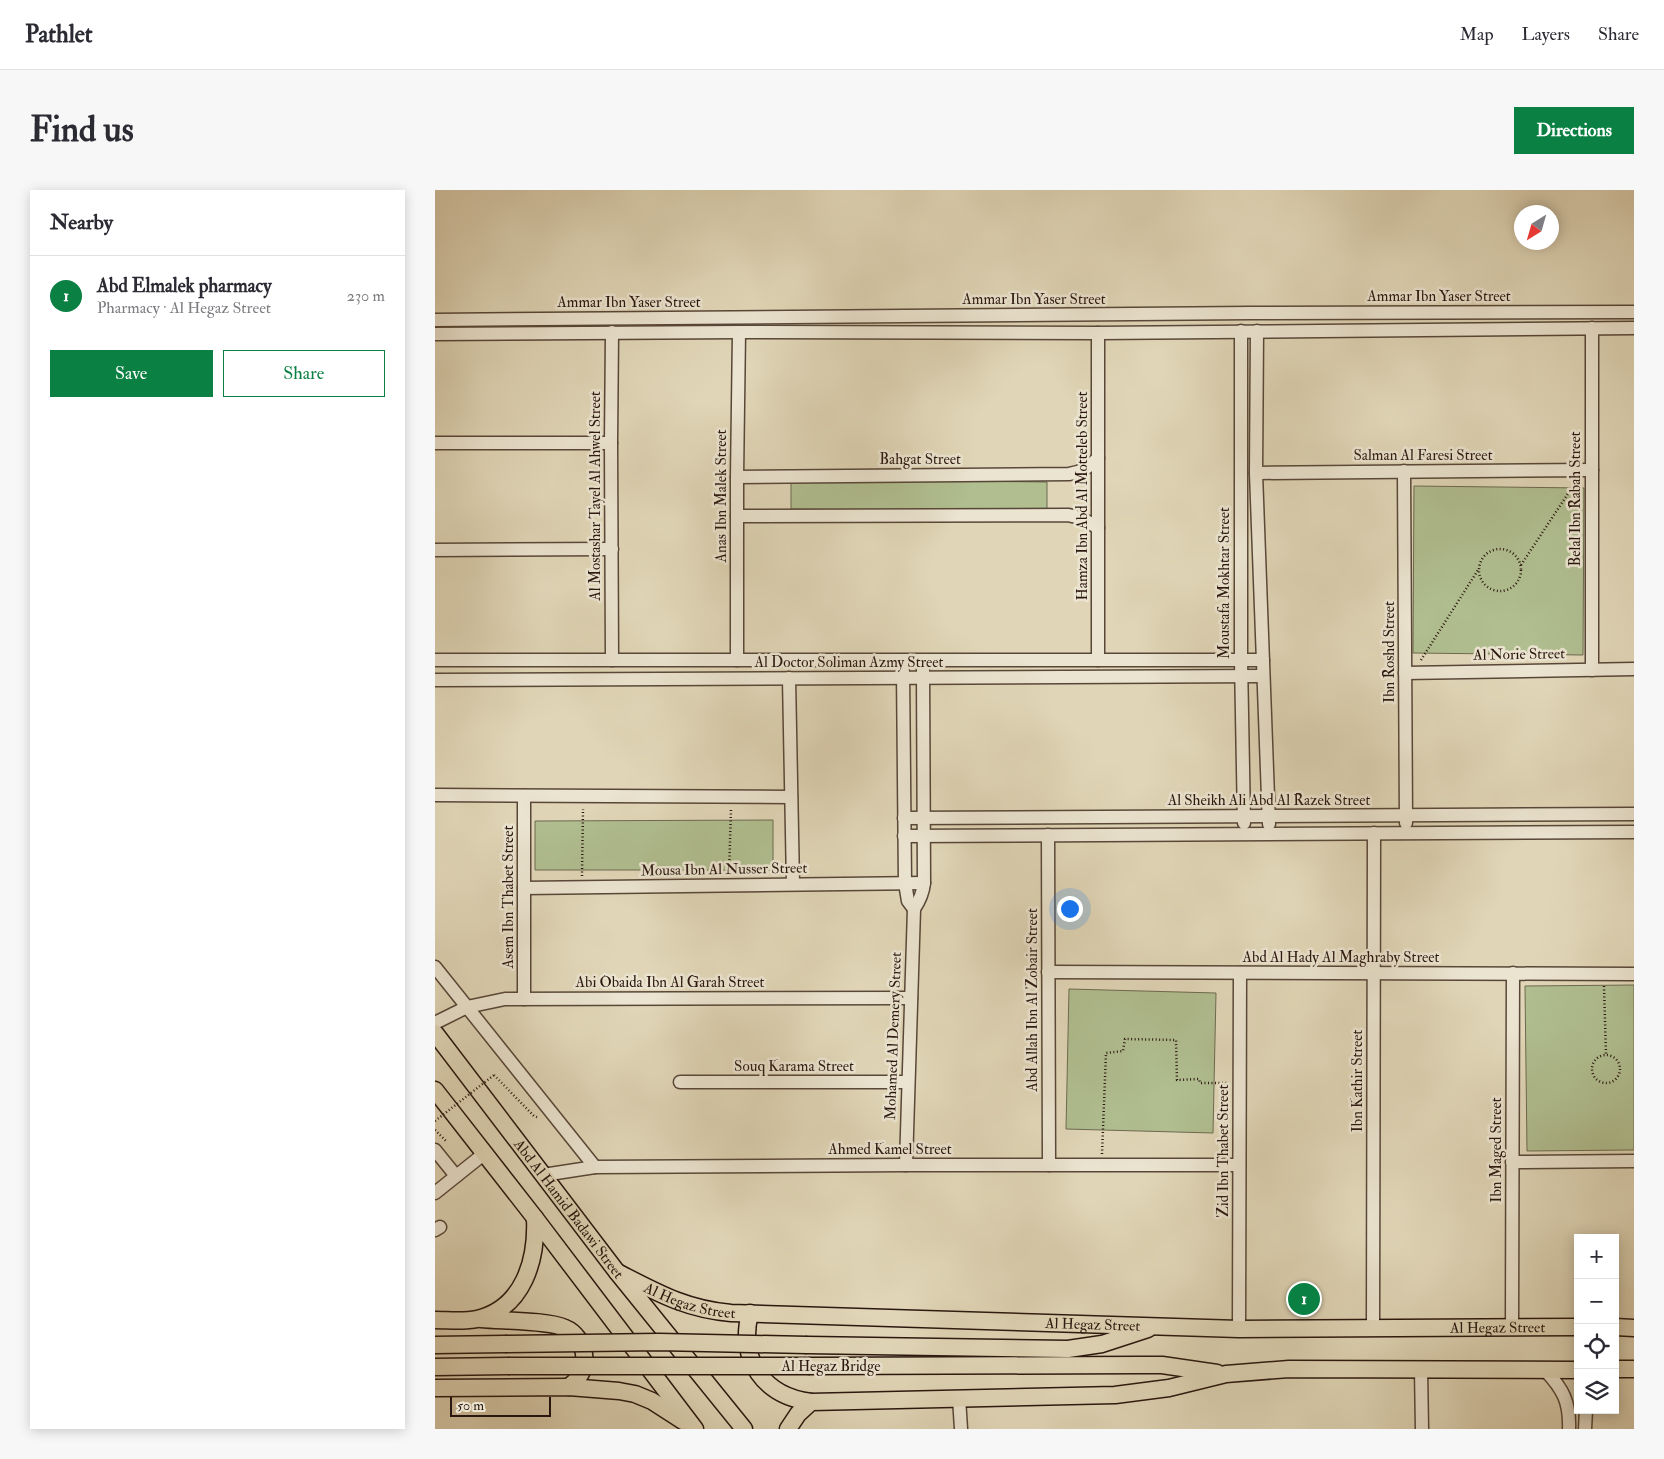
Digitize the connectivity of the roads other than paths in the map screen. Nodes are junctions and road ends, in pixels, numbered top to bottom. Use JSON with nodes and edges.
{"nodes":[{"id":1,"x":1634,"y":312,"type":"edge"},
{"id":2,"x":435,"y":320,"type":"edge"},
{"id":3,"x":1591,"y":328,"type":"junction"},
{"id":4,"x":1634,"y":328,"type":"edge"},
{"id":5,"x":1241,"y":331,"type":"junction"},
{"id":6,"x":1257,"y":331,"type":"junction"},
{"id":7,"x":612,"y":332,"type":"junction"},
{"id":8,"x":739,"y":332,"type":"junction"},
{"id":9,"x":1098,"y":332,"type":"junction"},
{"id":10,"x":435,"y":334,"type":"edge"},
{"id":11,"x":435,"y":443,"type":"edge"},
{"id":12,"x":611,"y":443,"type":"junction"},
{"id":13,"x":1098,"y":458,"type":"junction"},
{"id":14,"x":1587,"y":470,"type":"junction"},
{"id":15,"x":1404,"y":471,"type":"junction"},
{"id":16,"x":1255,"y":473,"type":"junction"},
{"id":17,"x":737,"y":477,"type":"junction"},
{"id":18,"x":737,"y":516,"type":"junction"},
{"id":19,"x":1098,"y":528,"type":"junction"},
{"id":20,"x":611,"y":549,"type":"junction"},
{"id":21,"x":435,"y":550,"type":"edge"},
{"id":22,"x":435,"y":660,"type":"edge"},
{"id":23,"x":612,"y":660,"type":"junction"},
{"id":24,"x":737,"y":660,"type":"junction"},
{"id":25,"x":903,"y":660,"type":"junction"},
{"id":26,"x":923,"y":660,"type":"junction"},
{"id":27,"x":1098,"y":660,"type":"junction"},
{"id":28,"x":1241,"y":660,"type":"junction"},
{"id":29,"x":1263,"y":660,"type":"junction"},
{"id":30,"x":1634,"y":669,"type":"edge"},
{"id":31,"x":1592,"y":670,"type":"junction"},
{"id":32,"x":1409,"y":672,"type":"junction"},
{"id":33,"x":1241,"y":676,"type":"junction"},
{"id":34,"x":1263,"y":676,"type":"junction"},
{"id":35,"x":789,"y":678,"type":"junction"},
{"id":36,"x":903,"y":678,"type":"junction"},
{"id":37,"x":923,"y":678,"type":"junction"},
{"id":38,"x":435,"y":680,"type":"edge"},
{"id":39,"x":435,"y":795,"type":"edge"},
{"id":40,"x":524,"y":796,"type":"junction"},
{"id":41,"x":791,"y":797,"type":"junction"},
{"id":42,"x":1634,"y":814,"type":"edge"},
{"id":43,"x":1406,"y":815,"type":"junction"},
{"id":44,"x":1244,"y":816,"type":"junction"},
{"id":45,"x":1269,"y":816,"type":"junction"},
{"id":46,"x":925,"y":817,"type":"junction"},
{"id":47,"x":904,"y":818,"type":"junction"},
{"id":48,"x":1634,"y":832,"type":"edge"},
{"id":49,"x":1373,"y":833,"type":"junction"},
{"id":50,"x":1406,"y":833,"type":"junction"},
{"id":51,"x":1245,"y":834,"type":"junction"},
{"id":52,"x":1269,"y":834,"type":"junction"},
{"id":53,"x":1049,"y":835,"type":"junction"},
{"id":54,"x":905,"y":836,"type":"junction"},
{"id":55,"x":925,"y":836,"type":"junction"},
{"id":56,"x":905,"y":883,"type":"junction"},
{"id":57,"x":924,"y":883,"type":"junction"},
{"id":58,"x":793,"y":884,"type":"junction"},
{"id":59,"x":524,"y":888,"type":"junction"},
{"id":60,"x":914,"y":908,"type":"junction"},
{"id":61,"x":435,"y":967,"type":"edge"},
{"id":62,"x":1049,"y":972,"type":"junction"},
{"id":63,"x":1240,"y":973,"type":"junction"},
{"id":64,"x":1373,"y":973,"type":"junction"},
{"id":65,"x":1513,"y":973,"type":"junction"},
{"id":66,"x":1634,"y":974,"type":"edge"},
{"id":67,"x":911,"y":998,"type":"junction"},
{"id":68,"x":524,"y":999,"type":"junction"},
{"id":69,"x":467,"y":1006,"type":"junction"},
{"id":70,"x":435,"y":1023,"type":"edge"},
{"id":71,"x":435,"y":1033,"type":"edge"},
{"id":72,"x":680,"y":1082,"type":"dead end"},
{"id":73,"x":908,"y":1082,"type":"junction"},
{"id":74,"x":435,"y":1090,"type":"edge"},
{"id":75,"x":435,"y":1150,"type":"edge"},
{"id":76,"x":485,"y":1153,"type":"junction"},
{"id":77,"x":1634,"y":1161,"type":"edge"},
{"id":78,"x":1512,"y":1162,"type":"junction"},
{"id":79,"x":905,"y":1165,"type":"junction"},
{"id":80,"x":1049,"y":1165,"type":"junction"},
{"id":81,"x":1239,"y":1166,"type":"junction"},
{"id":82,"x":595,"y":1167,"type":"junction"},
{"id":83,"x":543,"y":1175,"type":"junction"},
{"id":84,"x":456,"y":1176,"type":"junction"},
{"id":85,"x":435,"y":1193,"type":"edge"},
{"id":86,"x":535,"y":1218,"type":"junction"},
{"id":87,"x":617,"y":1272,"type":"junction"},
{"id":88,"x":750,"y":1313,"type":"junction"},
{"id":89,"x":476,"y":1319,"type":"junction"},
{"id":90,"x":435,"y":1320,"type":"edge"},
{"id":91,"x":1155,"y":1326,"type":"junction"},
{"id":92,"x":1512,"y":1326,"type":"junction"},
{"id":93,"x":1574,"y":1327,"type":"edge"},
{"id":94,"x":1619,"y":1327,"type":"edge"},
{"id":95,"x":1373,"y":1328,"type":"junction"},
{"id":96,"x":1634,"y":1328,"type":"edge"},
{"id":97,"x":1239,"y":1329,"type":"junction"},
{"id":98,"x":435,"y":1345,"type":"edge"},
{"id":99,"x":435,"y":1367,"type":"edge"},
{"id":100,"x":1421,"y":1369,"type":"junction"},
{"id":101,"x":1545,"y":1370,"type":"junction"},
{"id":102,"x":1574,"y":1370,"type":"edge"},
{"id":103,"x":1619,"y":1370,"type":"edge"},
{"id":104,"x":1634,"y":1370,"type":"edge"},
{"id":105,"x":1226,"y":1374,"type":"junction"},
{"id":106,"x":569,"y":1387,"type":"junction"},
{"id":107,"x":435,"y":1388,"type":"edge"},
{"id":108,"x":959,"y":1398,"type":"junction"},
{"id":109,"x":811,"y":1402,"type":"junction"},
{"id":110,"x":1586,"y":1414,"type":"edge"},
{"id":111,"x":694,"y":1429,"type":"edge"},
{"id":112,"x":744,"y":1429,"type":"edge"},
{"id":113,"x":788,"y":1429,"type":"edge"},
{"id":114,"x":961,"y":1429,"type":"edge"},
{"id":115,"x":1422,"y":1429,"type":"edge"},
{"id":116,"x":1569,"y":1429,"type":"edge"},
{"id":117,"x":1585,"y":1429,"type":"edge"}],
"edges":[{"from":1,"to":2,"type":"street","name":"Ammar Ibn Yaser Street"},
{"from":3,"to":4,"type":"street","name":"Ammar Ibn Yaser Street"},
{"from":3,"to":6,"type":"street","name":"Ammar Ibn Yaser Street"},
{"from":3,"to":14,"type":"street","name":"Belal Ibn Rabah Street"},
{"from":5,"to":6,"type":"street","name":"Ammar Ibn Yaser Street"},
{"from":5,"to":9,"type":"street","name":"Ammar Ibn Yaser Street"},
{"from":5,"to":28,"type":"street","name":"Moustafa Mokhtar Street"},
{"from":6,"to":16,"type":"street"},
{"from":7,"to":8,"type":"street","name":"Ammar Ibn Yaser Street"},
{"from":7,"to":10,"type":"street","name":"Ammar Ibn Yaser Street"},
{"from":7,"to":12,"type":"street","name":"Al Mostashar Tayel Al Ahwel Street"},
{"from":8,"to":9,"type":"street","name":"Ammar Ibn Yaser Street"},
{"from":8,"to":17,"type":"street","name":"Anas Ibn Malek Street"},
{"from":9,"to":13,"type":"street","name":"Hamza Ibn Abd Al Motteleb Street"},
{"from":11,"to":12,"type":"street"},
{"from":12,"to":20,"type":"street","name":"Al Mostashar Tayel Al Ahwel Street"},
{"from":13,"to":17,"type":"street","name":"Bahgat Street"},
{"from":13,"to":19,"type":"street","name":"Hamza Ibn Abd Al Motteleb Street"},
{"from":14,"to":15,"type":"street","name":"Salman Al Faresi Street"},
{"from":14,"to":31,"type":"street","name":"Belal Ibn Rabah Street"},
{"from":15,"to":16,"type":"street","name":"Salman Al Faresi Street"},
{"from":15,"to":32,"type":"street","name":"Ibn Roshd Street"},
{"from":16,"to":29,"type":"street"},
{"from":17,"to":18,"type":"street","name":"Anas Ibn Malek Street"},
{"from":18,"to":19,"type":"street"},
{"from":18,"to":24,"type":"street","name":"Anas Ibn Malek Street"},
{"from":19,"to":27,"type":"street","name":"Hamza Ibn Abd Al Motteleb Street"},
{"from":20,"to":21,"type":"street"},
{"from":20,"to":23,"type":"street","name":"Al Mostashar Tayel Al Ahwel Street"},
{"from":22,"to":23,"type":"street","name":"Al Doctor Soliman Azmy Street"},
{"from":23,"to":24,"type":"street","name":"Al Doctor Soliman Azmy Street"},
{"from":24,"to":25,"type":"street","name":"Al Doctor Soliman Azmy Street"},
{"from":25,"to":26,"type":"street","name":"Al Doctor Soliman Azmy Street"},
{"from":25,"to":36,"type":"street","name":"Mohamed Al Demery Street"},
{"from":26,"to":27,"type":"street","name":"Al Doctor Soliman Azmy Street"},
{"from":26,"to":37,"type":"street","name":"Mohamed Al Demery Street"},
{"from":27,"to":28,"type":"street","name":"Al Doctor Soliman Azmy Street"},
{"from":28,"to":29,"type":"street","name":"Al Doctor Soliman Azmy Street"},
{"from":28,"to":33,"type":"street","name":"Moustafa Mokhtar Street"},
{"from":29,"to":34,"type":"street"},
{"from":30,"to":31,"type":"street","name":"Al Norie Street"},
{"from":31,"to":32,"type":"street","name":"Al Norie Street"},
{"from":32,"to":43,"type":"street","name":"Ibn Roshd Street"},
{"from":33,"to":34,"type":"street","name":"Al Doctor Soliman Azmy Street"},
{"from":33,"to":37,"type":"street","name":"Al Doctor Soliman Azmy Street"},
{"from":33,"to":44,"type":"street","name":"Moustafa Mokhtar Street"},
{"from":34,"to":45,"type":"street"},
{"from":35,"to":36,"type":"street","name":"Al Doctor Soliman Azmy Street"},
{"from":35,"to":38,"type":"street","name":"Al Doctor Soliman Azmy Street"},
{"from":35,"to":41,"type":"street"},
{"from":36,"to":37,"type":"street","name":"Al Doctor Soliman Azmy Street"},
{"from":36,"to":47,"type":"street","name":"Mohamed Al Demery Street"},
{"from":37,"to":46,"type":"street","name":"Mohamed Al Demery Street"},
{"from":39,"to":40,"type":"street"},
{"from":40,"to":41,"type":"street"},
{"from":40,"to":59,"type":"street","name":"Asem Ibn Thabet Street"},
{"from":41,"to":58,"type":"street"},
{"from":42,"to":43,"type":"street","name":"Al Sheikh Ali Abd Al Razek Street"},
{"from":43,"to":45,"type":"street","name":"Al Sheikh Ali Abd Al Razek Street"},
{"from":43,"to":50,"type":"street","name":"Ibn Roshd Street"},
{"from":44,"to":45,"type":"street","name":"Al Sheikh Ali Abd Al Razek Street"},
{"from":44,"to":46,"type":"street","name":"Al Sheikh Ali Abd Al Razek Street"},
{"from":44,"to":51,"type":"street","name":"Moustafa Mokhtar Street"},
{"from":45,"to":52,"type":"street"},
{"from":46,"to":47,"type":"street","name":"Al Sheikh Ali Abd Al Razek Street"},
{"from":46,"to":55,"type":"street","name":"Mohamed Al Demery Street"},
{"from":47,"to":54,"type":"street","name":"Mohamed Al Demery Street"},
{"from":48,"to":50,"type":"street"},
{"from":49,"to":50,"type":"street"},
{"from":49,"to":52,"type":"street"},
{"from":49,"to":64,"type":"street","name":"Ibn Kathir Street"},
{"from":51,"to":52,"type":"street"},
{"from":51,"to":53,"type":"street"},
{"from":53,"to":55,"type":"street"},
{"from":53,"to":62,"type":"street","name":"Abd Allah Ibn Al Zobair Street"},
{"from":54,"to":55,"type":"street"},
{"from":54,"to":56,"type":"street","name":"Mohamed Al Demery Street"},
{"from":55,"to":57,"type":"street","name":"Mohamed Al Demery Street"},
{"from":56,"to":57,"type":"street","name":"Mousa Ibn Al Nusser Street"},
{"from":56,"to":58,"type":"street","name":"Mousa Ibn Al Nusser Street"},
{"from":56,"to":60,"type":"street","name":"Mohamed Al Demery Street"},
{"from":57,"to":60,"type":"street","name":"Mohamed Al Demery Street"},
{"from":58,"to":59,"type":"street","name":"Mousa Ibn Al Nusser Street"},
{"from":59,"to":68,"type":"street","name":"Asem Ibn Thabet Street"},
{"from":60,"to":67,"type":"street","name":"Mohamed Al Demery Street"},
{"from":61,"to":69,"type":"street"},
{"from":62,"to":63,"type":"street","name":"Abd Al Hady Al Maghraby Street"},
{"from":62,"to":80,"type":"street","name":"Abd Allah Ibn Al Zobair Street"},
{"from":63,"to":64,"type":"street","name":"Abd Al Hady Al Maghraby Street"},
{"from":63,"to":81,"type":"street","name":"Zid Ibn Thabet Street"},
{"from":64,"to":65,"type":"street","name":"Abd Al Hady Al Maghraby Street"},
{"from":64,"to":95,"type":"street","name":"Ibn Kathir Street"},
{"from":65,"to":66,"type":"street","name":"Abd Al Hady Al Maghraby Street"},
{"from":65,"to":78,"type":"street","name":"Ibn Maged Street"},
{"from":67,"to":68,"type":"street","name":"Abi Obaida Ibn Al Garah Street"},
{"from":67,"to":73,"type":"street","name":"Mohamed Al Demery Street"},
{"from":68,"to":69,"type":"street","name":"Abi Obaida Ibn Al Garah Street"},
{"from":69,"to":70,"type":"street","name":"Abi Obaida Ibn Al Garah Street"},
{"from":69,"to":82,"type":"street"},
{"from":71,"to":83,"type":"main road","name":"Abd Al Hamid Badawi Street"},
{"from":72,"to":73,"type":"street","name":"Souq Karama Street"},
{"from":73,"to":79,"type":"street","name":"Mohamed Al Demery Street"},
{"from":74,"to":76,"type":"main road"},
{"from":75,"to":84,"type":"street"},
{"from":76,"to":84,"type":"street"},
{"from":76,"to":86,"type":"main road"},
{"from":77,"to":78,"type":"street"},
{"from":78,"to":92,"type":"street","name":"Ibn Maged Street"},
{"from":79,"to":80,"type":"street","name":"Ahmed Kamel Street"},
{"from":79,"to":82,"type":"street","name":"Ahmed Kamel Street"},
{"from":80,"to":81,"type":"street","name":"Ahmed Kamel Street"},
{"from":81,"to":97,"type":"street","name":"Zid Ibn Thabet Street"},
{"from":82,"to":83,"type":"street","name":"Ahmed Kamel Street"},
{"from":83,"to":87,"type":"main road","name":"Abd Al Hamid Badawi Street"},
{"from":84,"to":85,"type":"street"},
{"from":86,"to":89,"type":"main road"},
{"from":86,"to":111,"type":"main road"},
{"from":87,"to":88,"type":"main road","name":"Al Hegaz Street"},
{"from":87,"to":112,"type":"main road","name":"Abd Al Hamid Badawi Street"},
{"from":88,"to":91,"type":"main road","name":"Al Hegaz Street"},
{"from":88,"to":109,"type":"main road"},
{"from":89,"to":90,"type":"main road"},
{"from":89,"to":106,"type":"main road"},
{"from":91,"to":97,"type":"main road","name":"Al Hegaz Street"},
{"from":91,"to":98,"type":"main road","name":"Al Hegaz Bridge","bridge":true},
{"from":92,"to":93,"type":"main road","name":"Al Hegaz Street"},
{"from":92,"to":95,"type":"main road","name":"Al Hegaz Street"},
{"from":94,"to":96,"type":"main road"},
{"from":95,"to":97,"type":"main road","name":"Al Hegaz Street"},
{"from":99,"to":105,"type":"main road","name":"Al Hegaz Bridge","bridge":true},
{"from":100,"to":101,"type":"main road"},
{"from":100,"to":105,"type":"main road"},
{"from":100,"to":115,"type":"street"},
{"from":101,"to":102,"type":"main road"},
{"from":101,"to":116,"type":"street"},
{"from":103,"to":104,"type":"main road"},
{"from":105,"to":108,"type":"main road"},
{"from":106,"to":107,"type":"main road"},
{"from":106,"to":111,"type":"main road"},
{"from":108,"to":109,"type":"main road"},
{"from":108,"to":114,"type":"street"},
{"from":109,"to":113,"type":"main road"},
{"from":110,"to":117,"type":"street"}]}
